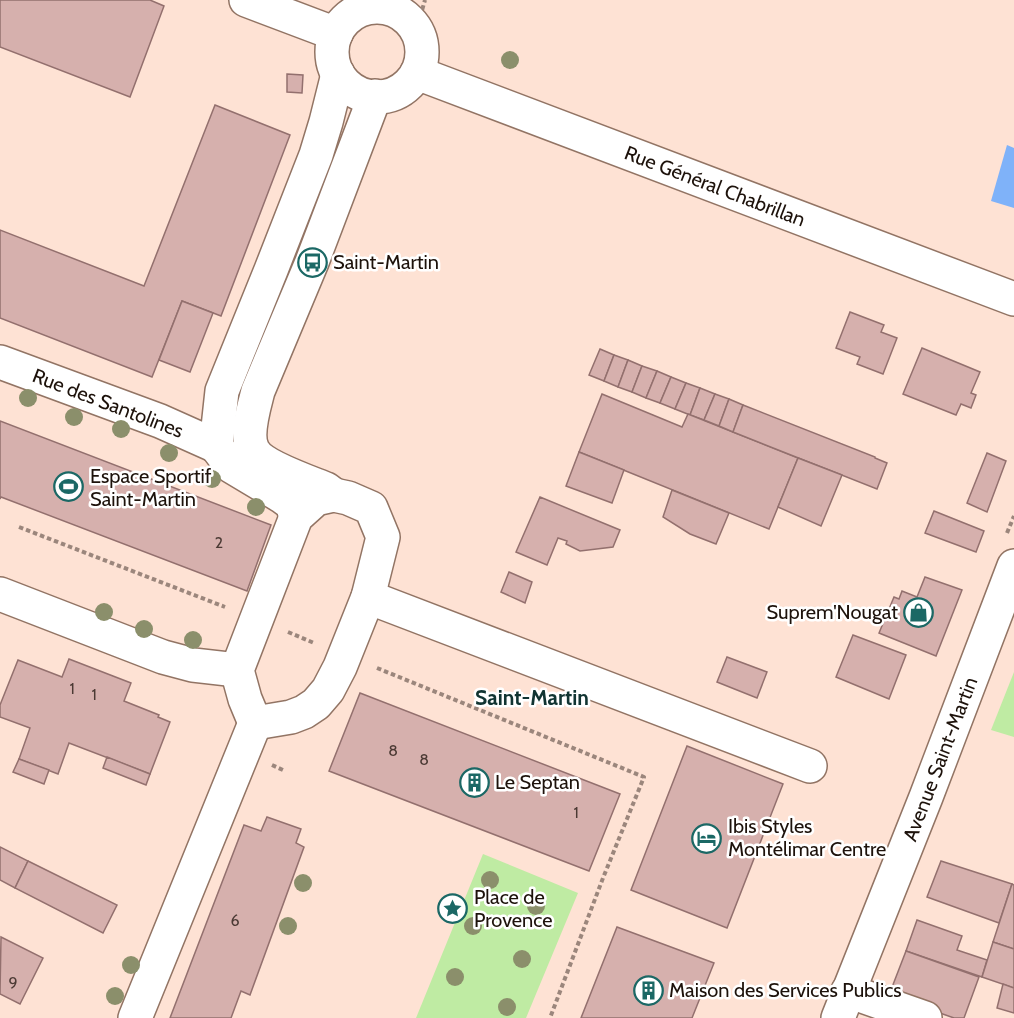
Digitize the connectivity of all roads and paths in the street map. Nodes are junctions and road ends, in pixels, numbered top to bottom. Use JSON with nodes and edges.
{"nodes":[{"id":1,"x":246,"y":0,"type":"edge"},
{"id":2,"x":401,"y":8,"type":"edge"},
{"id":3,"x":336,"y":34,"type":"junction"},
{"id":4,"x":423,"y":62,"type":"junction"},
{"id":5,"x":338,"y":74,"type":"junction"},
{"id":6,"x":375,"y":96,"type":"junction"},
{"id":7,"x":1014,"y":299,"type":"edge"},
{"id":8,"x":0,"y":362,"type":"edge"},
{"id":9,"x":216,"y":446,"type":"junction"},
{"id":10,"x":334,"y":495,"type":"junction"},
{"id":11,"x":296,"y":517,"type":"junction"},
{"id":12,"x":1014,"y":566,"type":"edge"},
{"id":13,"x":0,"y":594,"type":"edge"},
{"id":14,"x":368,"y":597,"type":"junction"},
{"id":15,"x":237,"y":670,"type":"junction"},
{"id":16,"x":255,"y":723,"type":"junction"},
{"id":17,"x":810,"y":766,"type":"dead end"},
{"id":18,"x":644,"y":777,"type":"dead end"},
{"id":19,"x":843,"y":1004,"type":"edge"},
{"id":20,"x":135,"y":1018,"type":"edge"},
{"id":21,"x":549,"y":1018,"type":"edge"},
{"id":22,"x":925,"y":1018,"type":"edge"}],
"edges":[{"from":1,"to":3,"type":"street"},
{"from":2,"to":3,"type":"street"},
{"from":2,"to":4,"type":"path"},
{"from":2,"to":4,"type":"street"},
{"from":3,"to":5,"type":"street"},
{"from":4,"to":6,"type":"street"},
{"from":4,"to":7,"type":"street","name":"Rue Général Chabrillan"},
{"from":5,"to":6,"type":"street"},
{"from":5,"to":9,"type":"street"},
{"from":6,"to":10,"type":"street"},
{"from":8,"to":9,"type":"street","name":"Rue des Santolines"},
{"from":9,"to":11,"type":"street"},
{"from":10,"to":11,"type":"street"},
{"from":10,"to":14,"type":"street"},
{"from":11,"to":15,"type":"street"},
{"from":12,"to":19,"type":"street","name":"Avenue Saint-Martin"},
{"from":13,"to":15,"type":"street"},
{"from":14,"to":16,"type":"street"},
{"from":14,"to":17,"type":"street"},
{"from":15,"to":16,"type":"street"},
{"from":16,"to":20,"type":"street"},
{"from":18,"to":21,"type":"path"},
{"from":19,"to":22,"type":"street"}]}
